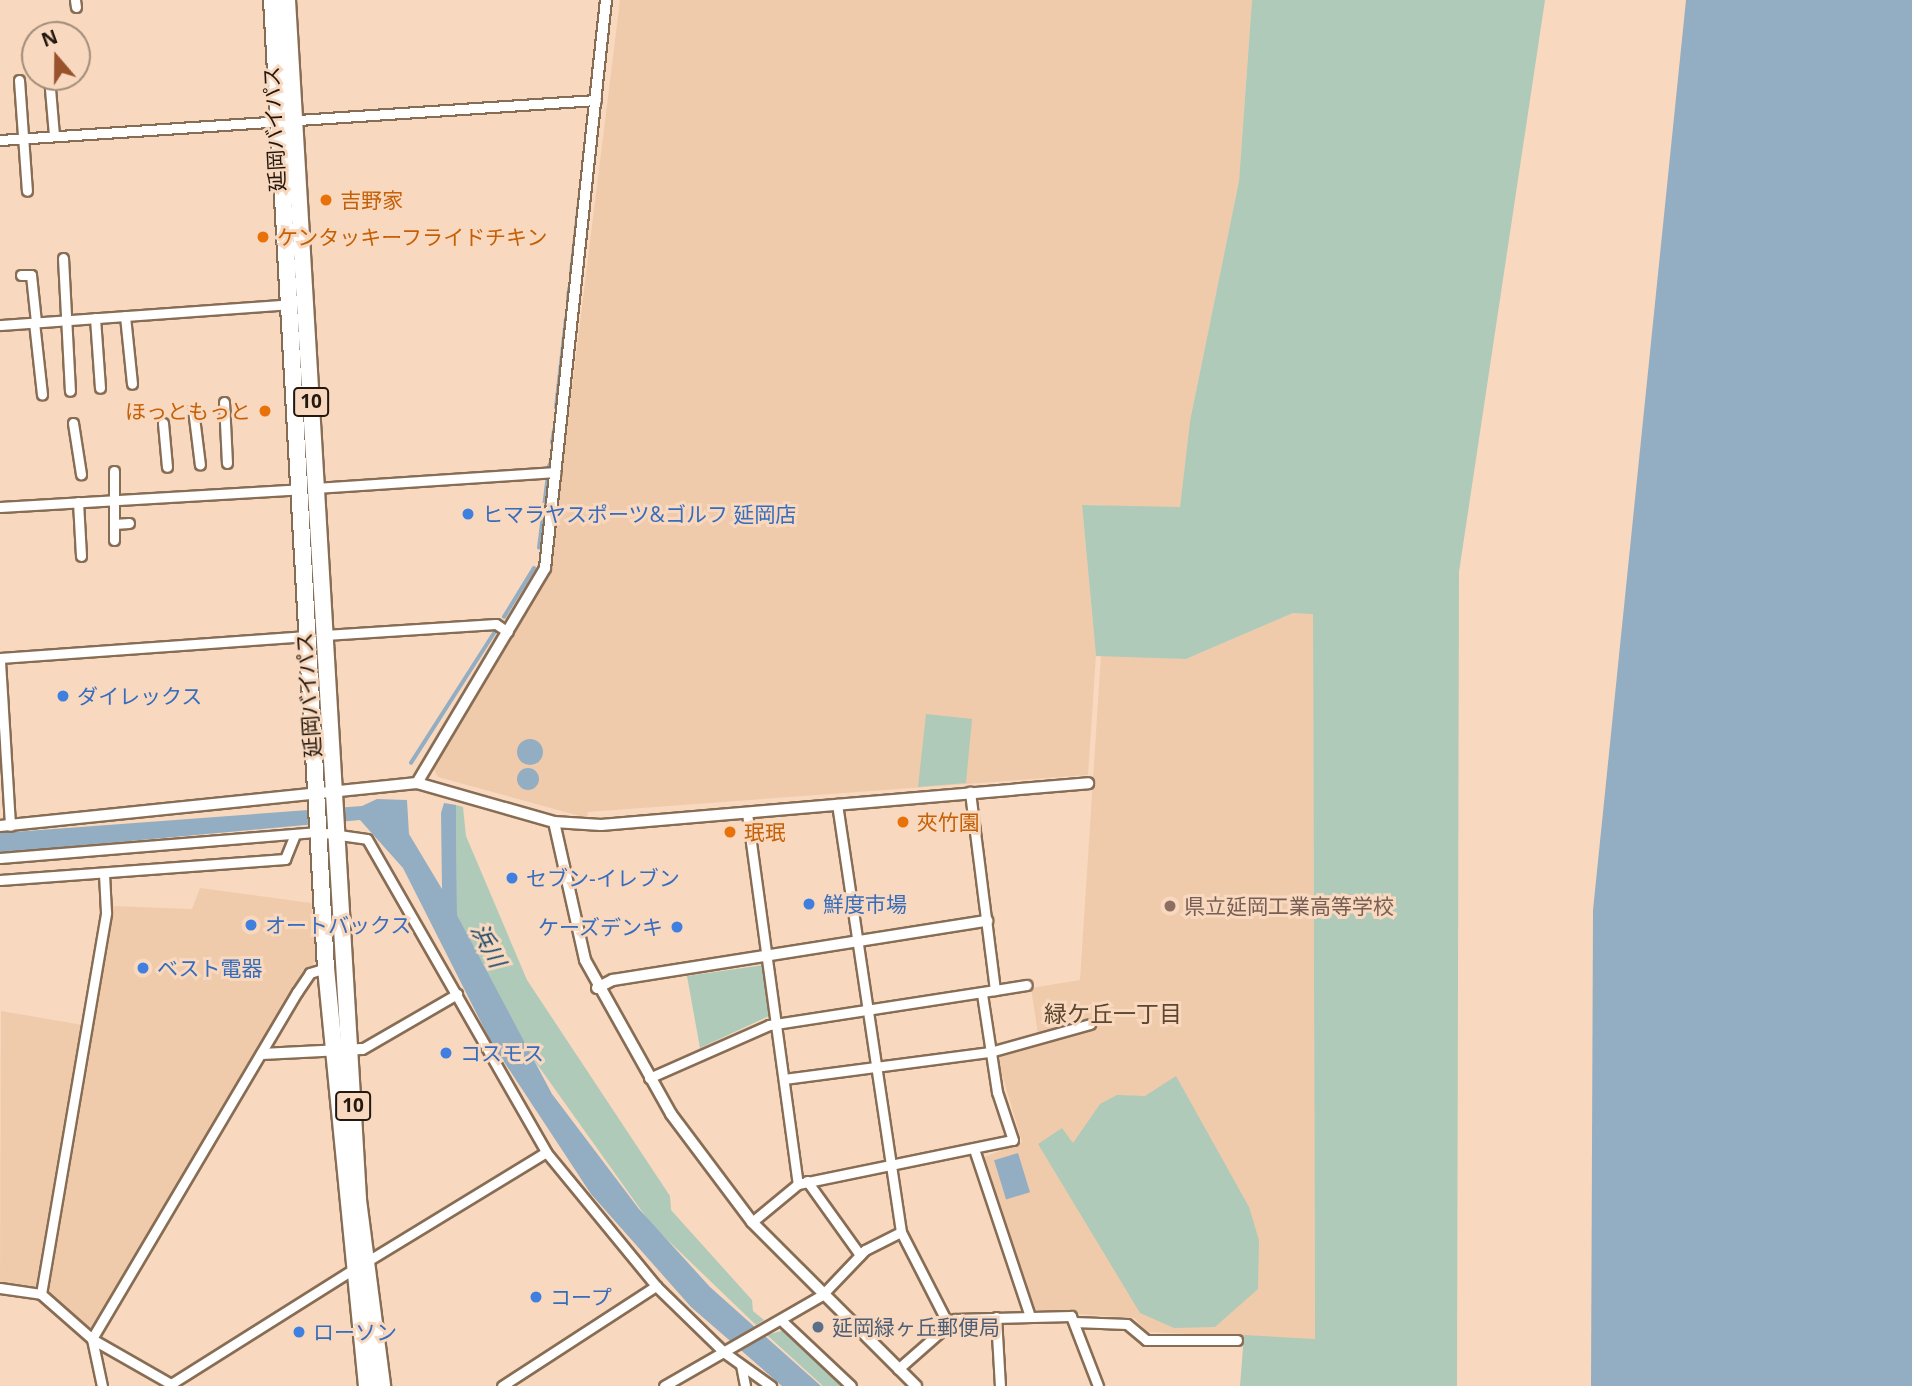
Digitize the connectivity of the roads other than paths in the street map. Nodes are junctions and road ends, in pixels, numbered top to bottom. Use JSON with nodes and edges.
{"nodes":[{"id":1,"x":272,"y":0,"type":"edge"},
{"id":2,"x":287,"y":0,"type":"edge"},
{"id":3,"x":606,"y":0,"type":"edge"},
{"id":4,"x":19,"y":80,"type":"dead end"},
{"id":5,"x":50,"y":91,"type":"edge"},
{"id":6,"x":596,"y":100,"type":"junction"},
{"id":7,"x":287,"y":120,"type":"junction"},
{"id":8,"x":54,"y":135,"type":"junction"},
{"id":9,"x":23,"y":138,"type":"junction"},
{"id":10,"x":0,"y":139,"type":"edge"},
{"id":11,"x":27,"y":191,"type":"dead end"},
{"id":12,"x":63,"y":258,"type":"dead end"},
{"id":13,"x":21,"y":275,"type":"dead end"},
{"id":14,"x":290,"y":304,"type":"junction"},
{"id":15,"x":125,"y":316,"type":"junction"},
{"id":16,"x":95,"y":318,"type":"junction"},
{"id":17,"x":66,"y":320,"type":"junction"},
{"id":18,"x":35,"y":322,"type":"junction"},
{"id":19,"x":0,"y":325,"type":"edge"},
{"id":20,"x":132,"y":384,"type":"dead end"},
{"id":21,"x":100,"y":388,"type":"dead end"},
{"id":22,"x":70,"y":391,"type":"dead end"},
{"id":23,"x":42,"y":395,"type":"dead end"},
{"id":24,"x":224,"y":402,"type":"dead end"},
{"id":25,"x":193,"y":409,"type":"dead end"},
{"id":26,"x":73,"y":423,"type":"dead end"},
{"id":27,"x":163,"y":423,"type":"dead end"},
{"id":28,"x":227,"y":463,"type":"dead end"},
{"id":29,"x":200,"y":465,"type":"dead end"},
{"id":30,"x":167,"y":467,"type":"dead end"},
{"id":31,"x":114,"y":471,"type":"dead end"},
{"id":32,"x":555,"y":472,"type":"junction"},
{"id":33,"x":81,"y":474,"type":"dead end"},
{"id":34,"x":308,"y":489,"type":"junction"},
{"id":35,"x":113,"y":500,"type":"junction"},
{"id":36,"x":78,"y":502,"type":"junction"},
{"id":37,"x":0,"y":507,"type":"edge"},
{"id":38,"x":129,"y":523,"type":"dead end"},
{"id":39,"x":114,"y":524,"type":"junction"},
{"id":40,"x":114,"y":540,"type":"dead end"},
{"id":41,"x":81,"y":556,"type":"dead end"},
{"id":42,"x":508,"y":632,"type":"junction"},
{"id":43,"x":325,"y":635,"type":"junction"},
{"id":44,"x":307,"y":636,"type":"junction"},
{"id":45,"x":0,"y":659,"type":"edge"},
{"id":46,"x":417,"y":783,"type":"junction"},
{"id":47,"x":1088,"y":783,"type":"dead end"},
{"id":48,"x":970,"y":792,"type":"junction"},
{"id":49,"x":335,"y":795,"type":"junction"},
{"id":50,"x":316,"y":799,"type":"junction"},
{"id":51,"x":837,"y":804,"type":"junction"},
{"id":52,"x":747,"y":813,"type":"junction"},
{"id":53,"x":554,"y":822,"type":"junction"},
{"id":54,"x":5,"y":826,"type":"edge"},
{"id":55,"x":317,"y":830,"type":"junction"},
{"id":56,"x":337,"y":830,"type":"junction"},
{"id":57,"x":295,"y":834,"type":"junction"},
{"id":58,"x":0,"y":858,"type":"edge"},
{"id":59,"x":104,"y":873,"type":"junction"},
{"id":60,"x":0,"y":880,"type":"edge"},
{"id":61,"x":987,"y":921,"type":"junction"},
{"id":62,"x":857,"y":940,"type":"junction"},
{"id":63,"x":767,"y":955,"type":"junction"},
{"id":64,"x":326,"y":968,"type":"junction"},
{"id":65,"x":1027,"y":985,"type":"dead end"},
{"id":66,"x":597,"y":988,"type":"junction"},
{"id":67,"x":995,"y":990,"type":"junction"},
{"id":68,"x":457,"y":994,"type":"junction"},
{"id":69,"x":982,"y":994,"type":"junction"},
{"id":70,"x":868,"y":1012,"type":"junction"},
{"id":71,"x":777,"y":1024,"type":"junction"},
{"id":72,"x":1090,"y":1024,"type":"dead end"},
{"id":73,"x":356,"y":1049,"type":"junction"},
{"id":74,"x":332,"y":1051,"type":"junction"},
{"id":75,"x":990,"y":1052,"type":"junction"},
{"id":76,"x":262,"y":1054,"type":"junction"},
{"id":77,"x":874,"y":1068,"type":"junction"},
{"id":78,"x":649,"y":1078,"type":"junction"},
{"id":79,"x":784,"y":1079,"type":"junction"},
{"id":80,"x":546,"y":1152,"type":"junction"},
{"id":81,"x":975,"y":1152,"type":"junction"},
{"id":82,"x":888,"y":1166,"type":"junction"},
{"id":83,"x":802,"y":1183,"type":"junction"},
{"id":84,"x":752,"y":1222,"type":"junction"},
{"id":85,"x":901,"y":1232,"type":"junction"},
{"id":86,"x":860,"y":1255,"type":"junction"},
{"id":87,"x":359,"y":1266,"type":"junction"},
{"id":88,"x":656,"y":1286,"type":"junction"},
{"id":89,"x":0,"y":1288,"type":"edge"},
{"id":90,"x":41,"y":1294,"type":"junction"},
{"id":91,"x":822,"y":1295,"type":"junction"},
{"id":92,"x":1030,"y":1316,"type":"junction"},
{"id":93,"x":996,"y":1317,"type":"junction"},
{"id":94,"x":781,"y":1320,"type":"junction"},
{"id":95,"x":947,"y":1322,"type":"junction"},
{"id":96,"x":1074,"y":1322,"type":"junction"},
{"id":97,"x":92,"y":1339,"type":"junction"},
{"id":98,"x":1237,"y":1340,"type":"dead end"},
{"id":99,"x":727,"y":1352,"type":"junction"},
{"id":100,"x":741,"y":1364,"type":"junction"},
{"id":101,"x":898,"y":1369,"type":"junction"},
{"id":102,"x":102,"y":1386,"type":"edge"},
{"id":103,"x":367,"y":1386,"type":"edge"},
{"id":104,"x":383,"y":1386,"type":"edge"},
{"id":105,"x":502,"y":1386,"type":"edge"},
{"id":106,"x":664,"y":1386,"type":"edge"},
{"id":107,"x":745,"y":1386,"type":"edge"},
{"id":108,"x":771,"y":1386,"type":"edge"},
{"id":109,"x":851,"y":1386,"type":"edge"},
{"id":110,"x":916,"y":1386,"type":"edge"},
{"id":111,"x":1000,"y":1386,"type":"edge"},
{"id":112,"x":1098,"y":1386,"type":"edge"}],
"edges":[{"from":1,"to":7,"type":"highway","name":"延岡バイパス","number":"10"},
{"from":2,"to":7,"type":"highway","name":"延岡バイパス","number":"10"},
{"from":3,"to":6,"type":"street"},
{"from":4,"to":9,"type":"street"},
{"from":5,"to":8,"type":"street"},
{"from":6,"to":7,"type":"street"},
{"from":6,"to":32,"type":"street"},
{"from":7,"to":8,"type":"street"},
{"from":7,"to":14,"type":"highway","name":"延岡バイパス","number":"10"},
{"from":7,"to":34,"type":"highway","name":"延岡バイパス","number":"10"},
{"from":8,"to":9,"type":"street"},
{"from":9,"to":10,"type":"street"},
{"from":9,"to":11,"type":"street"},
{"from":12,"to":17,"type":"street"},
{"from":13,"to":18,"type":"street"},
{"from":14,"to":15,"type":"street"},
{"from":14,"to":34,"type":"highway","name":"延岡バイパス","number":"10"},
{"from":15,"to":16,"type":"street"},
{"from":15,"to":20,"type":"street"},
{"from":16,"to":17,"type":"street"},
{"from":16,"to":21,"type":"street"},
{"from":17,"to":18,"type":"street"},
{"from":17,"to":22,"type":"street"},
{"from":18,"to":19,"type":"street"},
{"from":18,"to":23,"type":"street"},
{"from":24,"to":28,"type":"street"},
{"from":25,"to":29,"type":"street"},
{"from":26,"to":33,"type":"street"},
{"from":27,"to":30,"type":"street"},
{"from":31,"to":35,"type":"street"},
{"from":32,"to":34,"type":"street"},
{"from":32,"to":42,"type":"street"},
{"from":34,"to":35,"type":"street"},
{"from":34,"to":43,"type":"highway","name":"延岡バイパス","number":"10"},
{"from":34,"to":44,"type":"highway","name":"延岡バイパス","number":"10"},
{"from":35,"to":36,"type":"street"},
{"from":35,"to":39,"type":"street"},
{"from":36,"to":37,"type":"street"},
{"from":36,"to":41,"type":"street"},
{"from":38,"to":39,"type":"street"},
{"from":39,"to":40,"type":"street"},
{"from":42,"to":43,"type":"street"},
{"from":42,"to":46,"type":"street"},
{"from":43,"to":49,"type":"highway","name":"延岡バイパス","number":"10"},
{"from":44,"to":45,"type":"street"},
{"from":44,"to":50,"type":"highway","name":"延岡バイパス","number":"10"},
{"from":45,"to":54,"type":"street"},
{"from":46,"to":49,"type":"street"},
{"from":46,"to":53,"type":"street"},
{"from":47,"to":48,"type":"street"},
{"from":48,"to":51,"type":"street"},
{"from":48,"to":61,"type":"street"},
{"from":49,"to":50,"type":"street"},
{"from":49,"to":56,"type":"highway","name":"延岡バイパス","number":"10"},
{"from":50,"to":54,"type":"street"},
{"from":50,"to":55,"type":"highway","name":"延岡バイパス","number":"10"},
{"from":51,"to":52,"type":"street"},
{"from":51,"to":62,"type":"street"},
{"from":52,"to":53,"type":"street"},
{"from":52,"to":63,"type":"street"},
{"from":53,"to":66,"type":"street"},
{"from":55,"to":56,"type":"street"},
{"from":55,"to":57,"type":"street"},
{"from":55,"to":64,"type":"highway","name":"延岡バイパス","number":"10"},
{"from":56,"to":68,"type":"street"},
{"from":56,"to":73,"type":"highway","name":"延岡バイパス","number":"10"},
{"from":57,"to":58,"type":"street"},
{"from":57,"to":59,"type":"street"},
{"from":59,"to":60,"type":"street"},
{"from":59,"to":90,"type":"street"},
{"from":61,"to":62,"type":"street"},
{"from":61,"to":67,"type":"street"},
{"from":62,"to":63,"type":"street"},
{"from":62,"to":70,"type":"street"},
{"from":63,"to":66,"type":"street"},
{"from":63,"to":71,"type":"street"},
{"from":64,"to":74,"type":"highway","name":"延岡バイパス","number":"10"},
{"from":64,"to":76,"type":"street"},
{"from":65,"to":67,"type":"street"},
{"from":66,"to":78,"type":"street"},
{"from":67,"to":69,"type":"street"},
{"from":68,"to":73,"type":"street"},
{"from":68,"to":80,"type":"street"},
{"from":69,"to":70,"type":"street"},
{"from":69,"to":75,"type":"street"},
{"from":70,"to":71,"type":"street"},
{"from":70,"to":77,"type":"street"},
{"from":71,"to":78,"type":"street"},
{"from":71,"to":79,"type":"street"},
{"from":72,"to":75,"type":"street"},
{"from":73,"to":74,"type":"street"},
{"from":73,"to":87,"type":"highway","name":"延岡バイパス","number":"10"},
{"from":74,"to":76,"type":"street"},
{"from":74,"to":87,"type":"highway","name":"延岡バイパス","number":"10"},
{"from":75,"to":77,"type":"street"},
{"from":75,"to":81,"type":"street"},
{"from":76,"to":97,"type":"street"},
{"from":77,"to":79,"type":"street"},
{"from":77,"to":82,"type":"street"},
{"from":78,"to":84,"type":"street"},
{"from":79,"to":83,"type":"street"},
{"from":80,"to":87,"type":"street"},
{"from":80,"to":88,"type":"street"},
{"from":81,"to":82,"type":"street"},
{"from":81,"to":92,"type":"street"},
{"from":82,"to":83,"type":"street"},
{"from":82,"to":85,"type":"street"},
{"from":83,"to":84,"type":"street"},
{"from":83,"to":86,"type":"street"},
{"from":84,"to":91,"type":"street"},
{"from":85,"to":86,"type":"street"},
{"from":85,"to":95,"type":"street"},
{"from":86,"to":91,"type":"street"},
{"from":87,"to":97,"type":"street"},
{"from":87,"to":103,"type":"highway","name":"延岡バイパス","number":"10"},
{"from":87,"to":104,"type":"highway","name":"延岡バイパス","number":"10"},
{"from":88,"to":99,"type":"street"},
{"from":88,"to":105,"type":"street"},
{"from":89,"to":90,"type":"street"},
{"from":90,"to":97,"type":"street"},
{"from":91,"to":94,"type":"street"},
{"from":91,"to":101,"type":"street"},
{"from":92,"to":93,"type":"street"},
{"from":92,"to":96,"type":"street"},
{"from":93,"to":95,"type":"street"},
{"from":93,"to":111,"type":"street"},
{"from":94,"to":99,"type":"street"},
{"from":94,"to":109,"type":"street"},
{"from":95,"to":101,"type":"street"},
{"from":96,"to":98,"type":"street"},
{"from":96,"to":112,"type":"street"},
{"from":97,"to":102,"type":"street"},
{"from":99,"to":100,"type":"street"},
{"from":99,"to":106,"type":"street"},
{"from":100,"to":107,"type":"street"},
{"from":100,"to":108,"type":"street"},
{"from":101,"to":110,"type":"street"}]}
